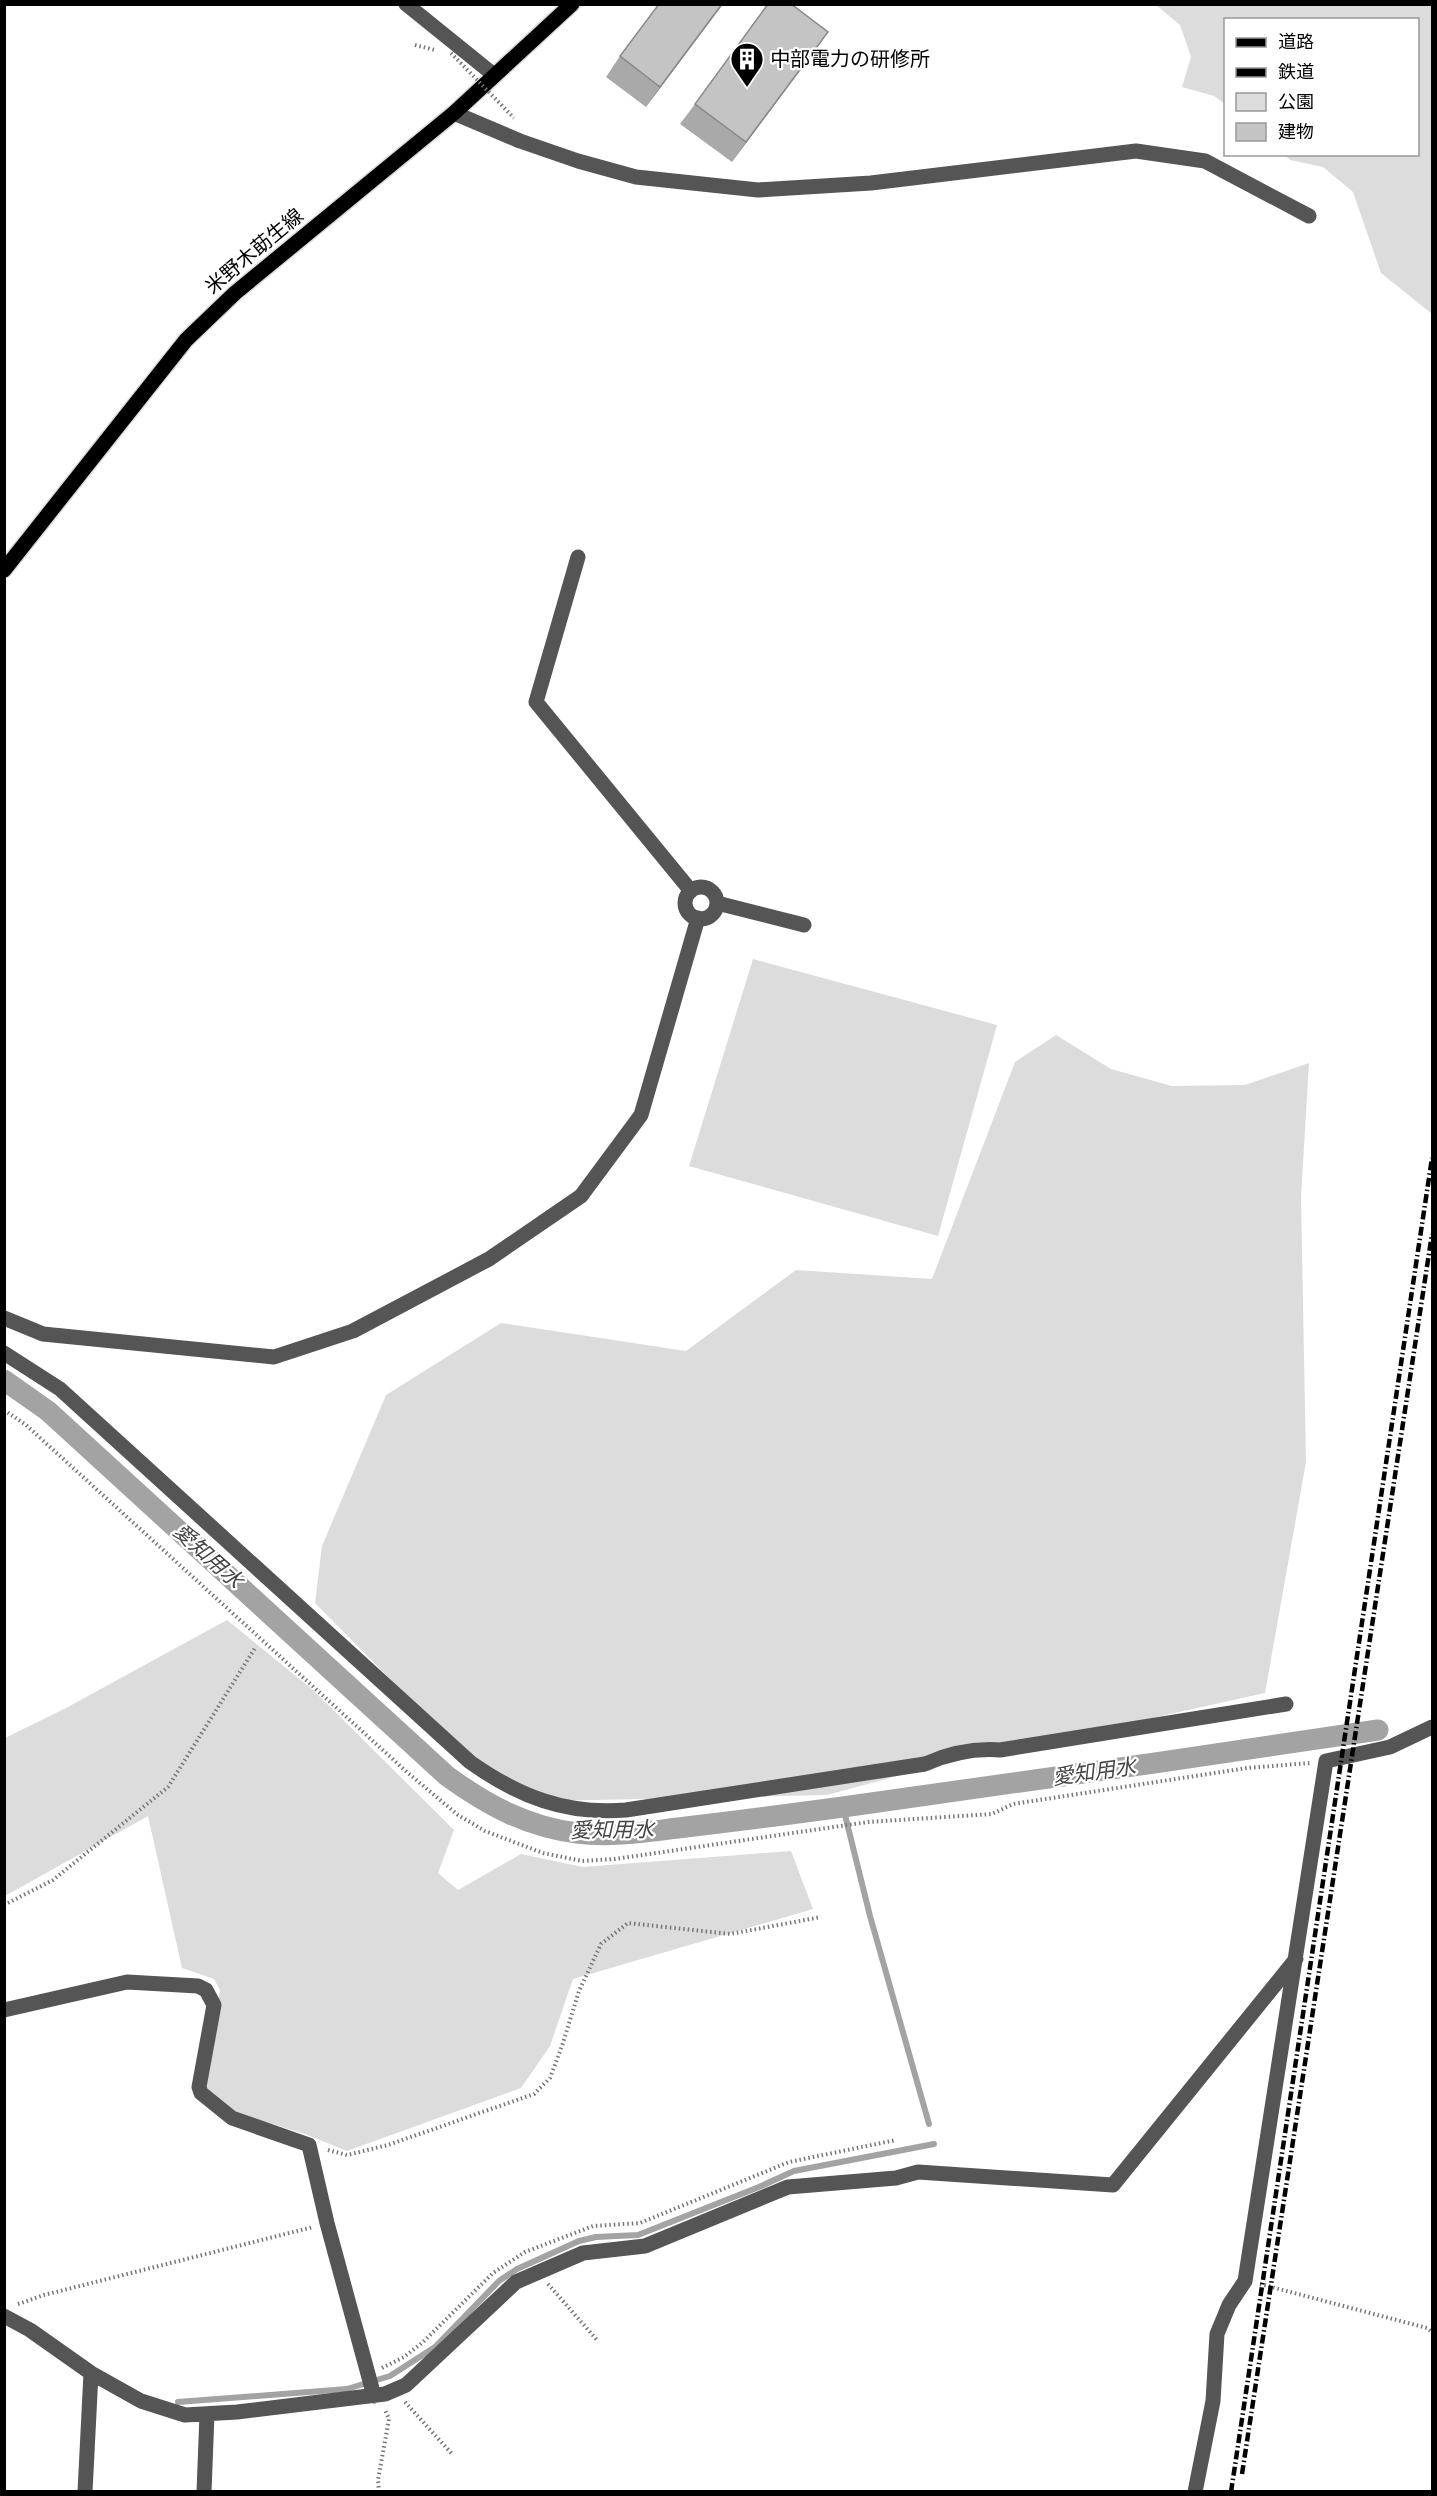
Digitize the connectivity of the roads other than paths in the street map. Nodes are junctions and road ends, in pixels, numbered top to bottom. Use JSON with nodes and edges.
{"nodes":[{"id":1,"x":406,"y":4,"type":"edge"},
{"id":2,"x":572,"y":4,"type":"edge"},
{"id":3,"x":494,"y":75,"type":"junction"},
{"id":4,"x":454,"y":112,"type":"junction"},
{"id":5,"x":1309,"y":216,"type":"dead end"},
{"id":6,"x":578,"y":557,"type":"dead end"},
{"id":7,"x":4,"y":570,"type":"edge"},
{"id":8,"x":691,"y":891,"type":"junction"},
{"id":9,"x":717,"y":903,"type":"junction"},
{"id":10,"x":698,"y":918,"type":"junction"},
{"id":11,"x":804,"y":925,"type":"dead end"},
{"id":12,"x":4,"y":1318,"type":"edge"},
{"id":13,"x":4,"y":1353,"type":"edge"},
{"id":14,"x":1286,"y":1704,"type":"dead end"},
{"id":15,"x":1432,"y":1727,"type":"edge"},
{"id":16,"x":1296,"y":1959,"type":"junction"},
{"id":17,"x":4,"y":2010,"type":"edge"},
{"id":18,"x":8,"y":2312,"type":"edge"},
{"id":19,"x":91,"y":2373,"type":"junction"},
{"id":20,"x":376,"y":2396,"type":"junction"},
{"id":21,"x":207,"y":2414,"type":"junction"},
{"id":22,"x":85,"y":2492,"type":"edge"},
{"id":23,"x":204,"y":2492,"type":"edge"},
{"id":24,"x":1196,"y":2492,"type":"edge"}],
"edges":[{"from":1,"to":3,"type":"street"},
{"from":2,"to":3,"type":"main road","name":"米野木莇生線"},
{"from":3,"to":4,"type":"main road","name":"米野木莇生線"},
{"from":4,"to":5,"type":"street"},
{"from":4,"to":7,"type":"main road","name":"米野木莇生線"},
{"from":6,"to":8,"type":"street"},
{"from":8,"to":9,"type":"street"},
{"from":8,"to":10,"type":"street"},
{"from":9,"to":10,"type":"street"},
{"from":9,"to":11,"type":"street"},
{"from":10,"to":12,"type":"street"},
{"from":13,"to":14,"type":"street"},
{"from":15,"to":16,"type":"street"},
{"from":16,"to":20,"type":"street"},
{"from":16,"to":24,"type":"street"},
{"from":17,"to":20,"type":"street"},
{"from":18,"to":19,"type":"street"},
{"from":19,"to":21,"type":"street"},
{"from":19,"to":22,"type":"street"},
{"from":20,"to":21,"type":"street"},
{"from":21,"to":23,"type":"street"}]}
